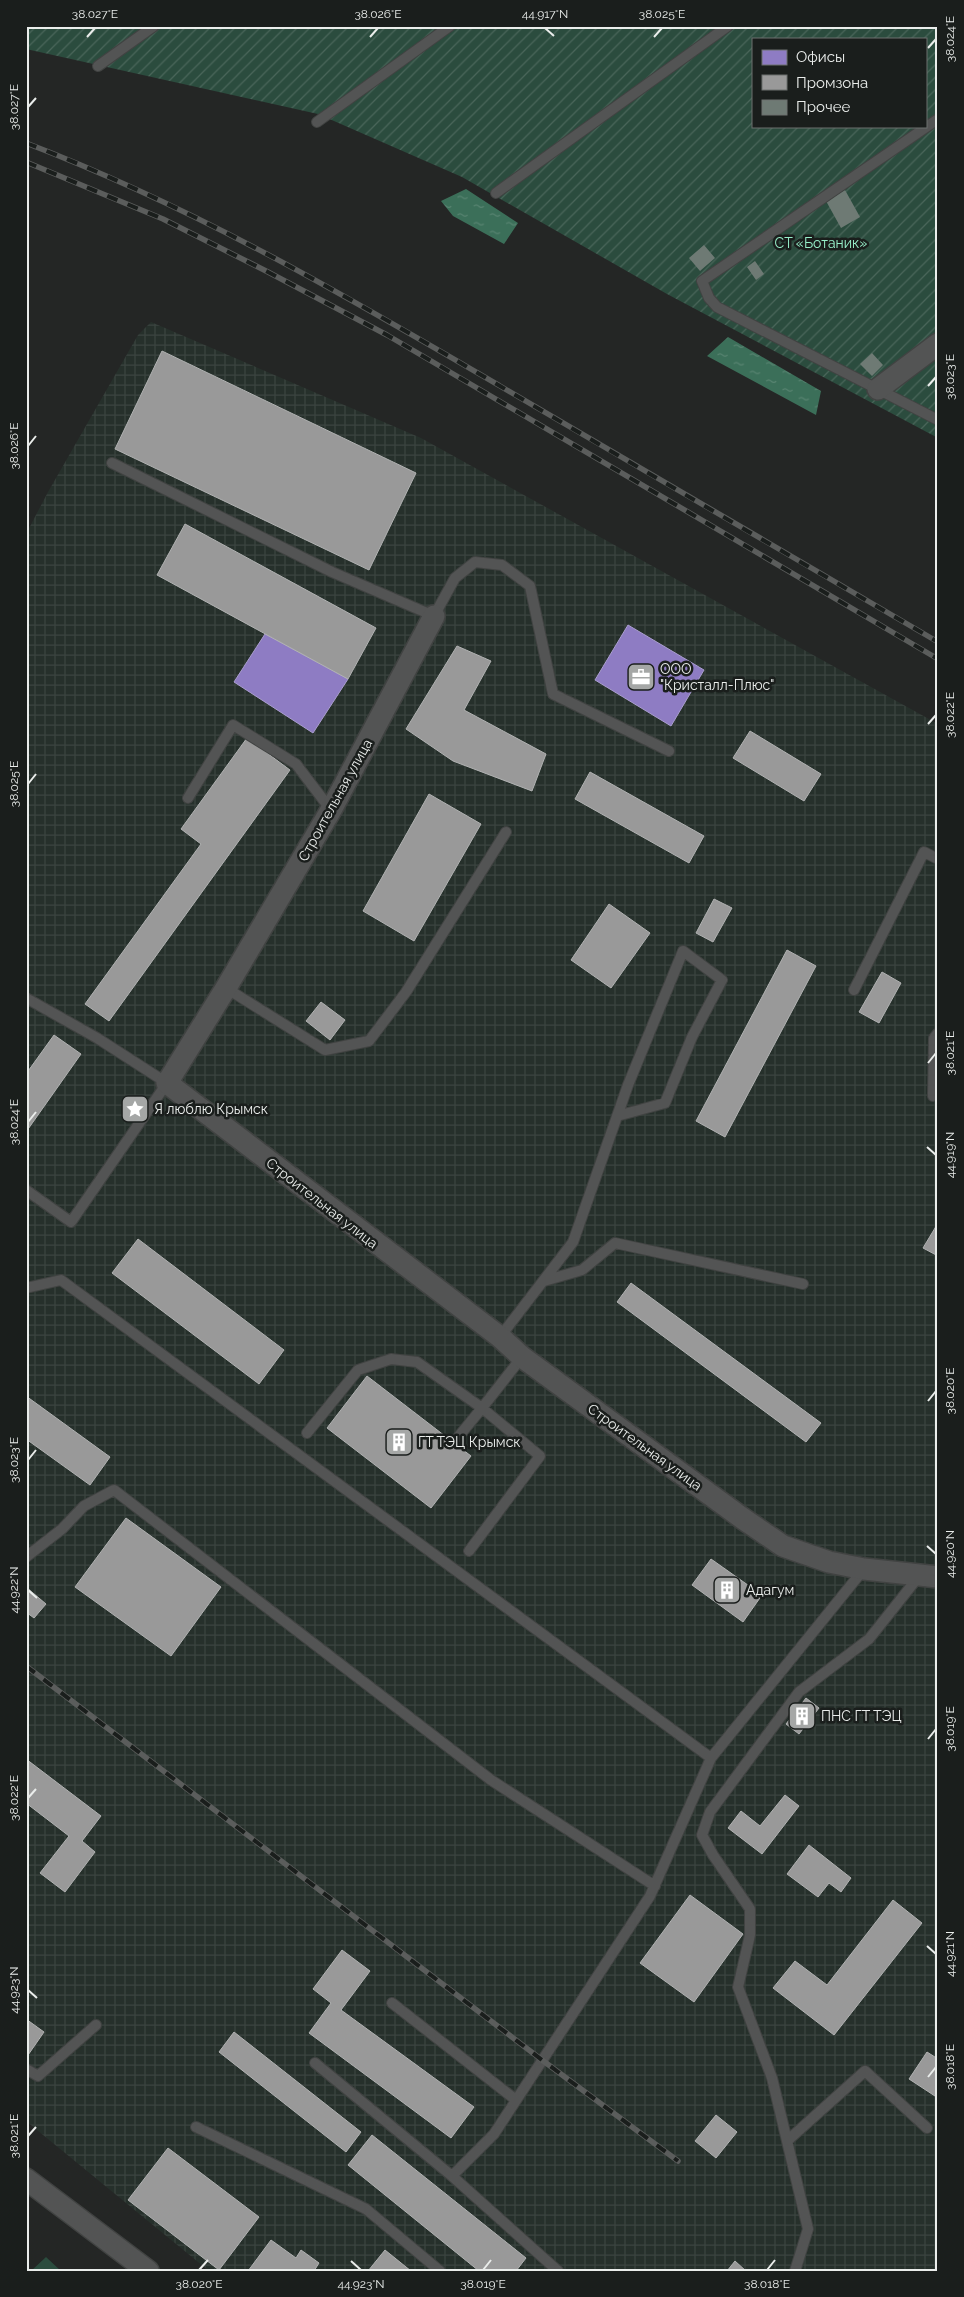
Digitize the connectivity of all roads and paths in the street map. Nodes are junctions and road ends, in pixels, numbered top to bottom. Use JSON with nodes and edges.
{"nodes":[{"id":1,"x":154,"y":26,"type":"edge"},
{"id":2,"x":450,"y":26,"type":"edge"},
{"id":3,"x":728,"y":26,"type":"edge"},
{"id":4,"x":98,"y":66,"type":"dead end"},
{"id":5,"x":938,"y":119,"type":"edge"},
{"id":6,"x":317,"y":122,"type":"dead end"},
{"id":7,"x":926,"y":127,"type":"edge"},
{"id":8,"x":925,"y":128,"type":"edge"},
{"id":9,"x":496,"y":194,"type":"dead end"},
{"id":10,"x":938,"y":344,"type":"edge"},
{"id":11,"x":878,"y":389,"type":"junction"},
{"id":12,"x":938,"y":420,"type":"edge"},
{"id":13,"x":112,"y":463,"type":"dead end"},
{"id":14,"x":434,"y":616,"type":"junction"},
{"id":15,"x":670,"y":751,"type":"dead end"},
{"id":16,"x":188,"y":798,"type":"dead end"},
{"id":17,"x":330,"y":810,"type":"junction"},
{"id":18,"x":506,"y":832,"type":"dead end"},
{"id":19,"x":938,"y":859,"type":"edge"},
{"id":20,"x":226,"y":988,"type":"junction"},
{"id":21,"x":854,"y":990,"type":"dead end"},
{"id":22,"x":26,"y":998,"type":"edge"},
{"id":23,"x":938,"y":1033,"type":"edge"},
{"id":24,"x":167,"y":1084,"type":"junction"},
{"id":25,"x":933,"y":1096,"type":"dead end"},
{"id":26,"x":617,"y":1116,"type":"junction"},
{"id":27,"x":26,"y":1190,"type":"edge"},
{"id":28,"x":544,"y":1281,"type":"junction"},
{"id":29,"x":803,"y":1284,"type":"dead end"},
{"id":30,"x":26,"y":1288,"type":"edge"},
{"id":31,"x":500,"y":1337,"type":"junction"},
{"id":32,"x":522,"y":1357,"type":"junction"},
{"id":33,"x":482,"y":1408,"type":"junction"},
{"id":34,"x":307,"y":1433,"type":"dead end"},
{"id":35,"x":459,"y":1436,"type":"dead end"},
{"id":36,"x":469,"y":1551,"type":"dead end"},
{"id":37,"x":26,"y":1557,"type":"edge"},
{"id":38,"x":864,"y":1569,"type":"junction"},
{"id":39,"x":929,"y":1576,"type":"edge"},
{"id":40,"x":711,"y":1758,"type":"junction"},
{"id":41,"x":655,"y":1886,"type":"junction"},
{"id":42,"x":392,"y":2003,"type":"dead end"},
{"id":43,"x":96,"y":2025,"type":"dead end"},
{"id":44,"x":315,"y":2063,"type":"dead end"},
{"id":45,"x":26,"y":2070,"type":"edge"},
{"id":46,"x":516,"y":2100,"type":"junction"},
{"id":47,"x":196,"y":2127,"type":"dead end"},
{"id":48,"x":927,"y":2128,"type":"dead end"},
{"id":49,"x":787,"y":2141,"type":"junction"},
{"id":50,"x":452,"y":2176,"type":"junction"},
{"id":51,"x":26,"y":2178,"type":"edge"},
{"id":52,"x":148,"y":2271,"type":"edge"},
{"id":53,"x":440,"y":2271,"type":"edge"},
{"id":54,"x":558,"y":2271,"type":"edge"},
{"id":55,"x":795,"y":2271,"type":"edge"}],
"edges":[{"from":1,"to":4,"type":"lane"},
{"from":2,"to":6,"type":"lane"},
{"from":3,"to":9,"type":"lane"},
{"from":5,"to":7,"type":"lane"},
{"from":8,"to":11,"type":"lane"},
{"from":10,"to":11,"type":"street"},
{"from":11,"to":12,"type":"lane"},
{"from":13,"to":14,"type":"lane"},
{"from":14,"to":15,"type":"lane"},
{"from":14,"to":17,"type":"street","name":"Строительная улица"},
{"from":16,"to":17,"type":"lane"},
{"from":17,"to":20,"type":"street","name":"Строительная улица"},
{"from":18,"to":20,"type":"lane"},
{"from":19,"to":21,"type":"lane"},
{"from":20,"to":24,"type":"street","name":"Строительная улица"},
{"from":22,"to":24,"type":"lane"},
{"from":23,"to":25,"type":"lane"},
{"from":24,"to":27,"type":"lane"},
{"from":24,"to":31,"type":"street","name":"Строительная улица"},
{"from":26,"to":26,"type":"lane"},
{"from":26,"to":28,"type":"lane"},
{"from":28,"to":29,"type":"lane"},
{"from":28,"to":31,"type":"lane"},
{"from":30,"to":40,"type":"lane"},
{"from":31,"to":32,"type":"street","name":"Строительная улица"},
{"from":32,"to":33,"type":"lane"},
{"from":32,"to":38,"type":"street","name":"Строительная улица"},
{"from":33,"to":34,"type":"lane"},
{"from":33,"to":35,"type":"lane"},
{"from":33,"to":36,"type":"lane"},
{"from":37,"to":41,"type":"lane"},
{"from":38,"to":39,"type":"street","name":"Строительная улица"},
{"from":38,"to":40,"type":"lane"},
{"from":39,"to":49,"type":"lane"},
{"from":40,"to":41,"type":"lane"},
{"from":41,"to":46,"type":"lane"},
{"from":42,"to":46,"type":"lane"},
{"from":43,"to":45,"type":"lane"},
{"from":44,"to":50,"type":"lane"},
{"from":46,"to":50,"type":"lane"},
{"from":47,"to":53,"type":"lane"},
{"from":48,"to":49,"type":"lane"},
{"from":49,"to":55,"type":"lane"},
{"from":50,"to":54,"type":"lane"},
{"from":51,"to":52,"type":"street"}]}
